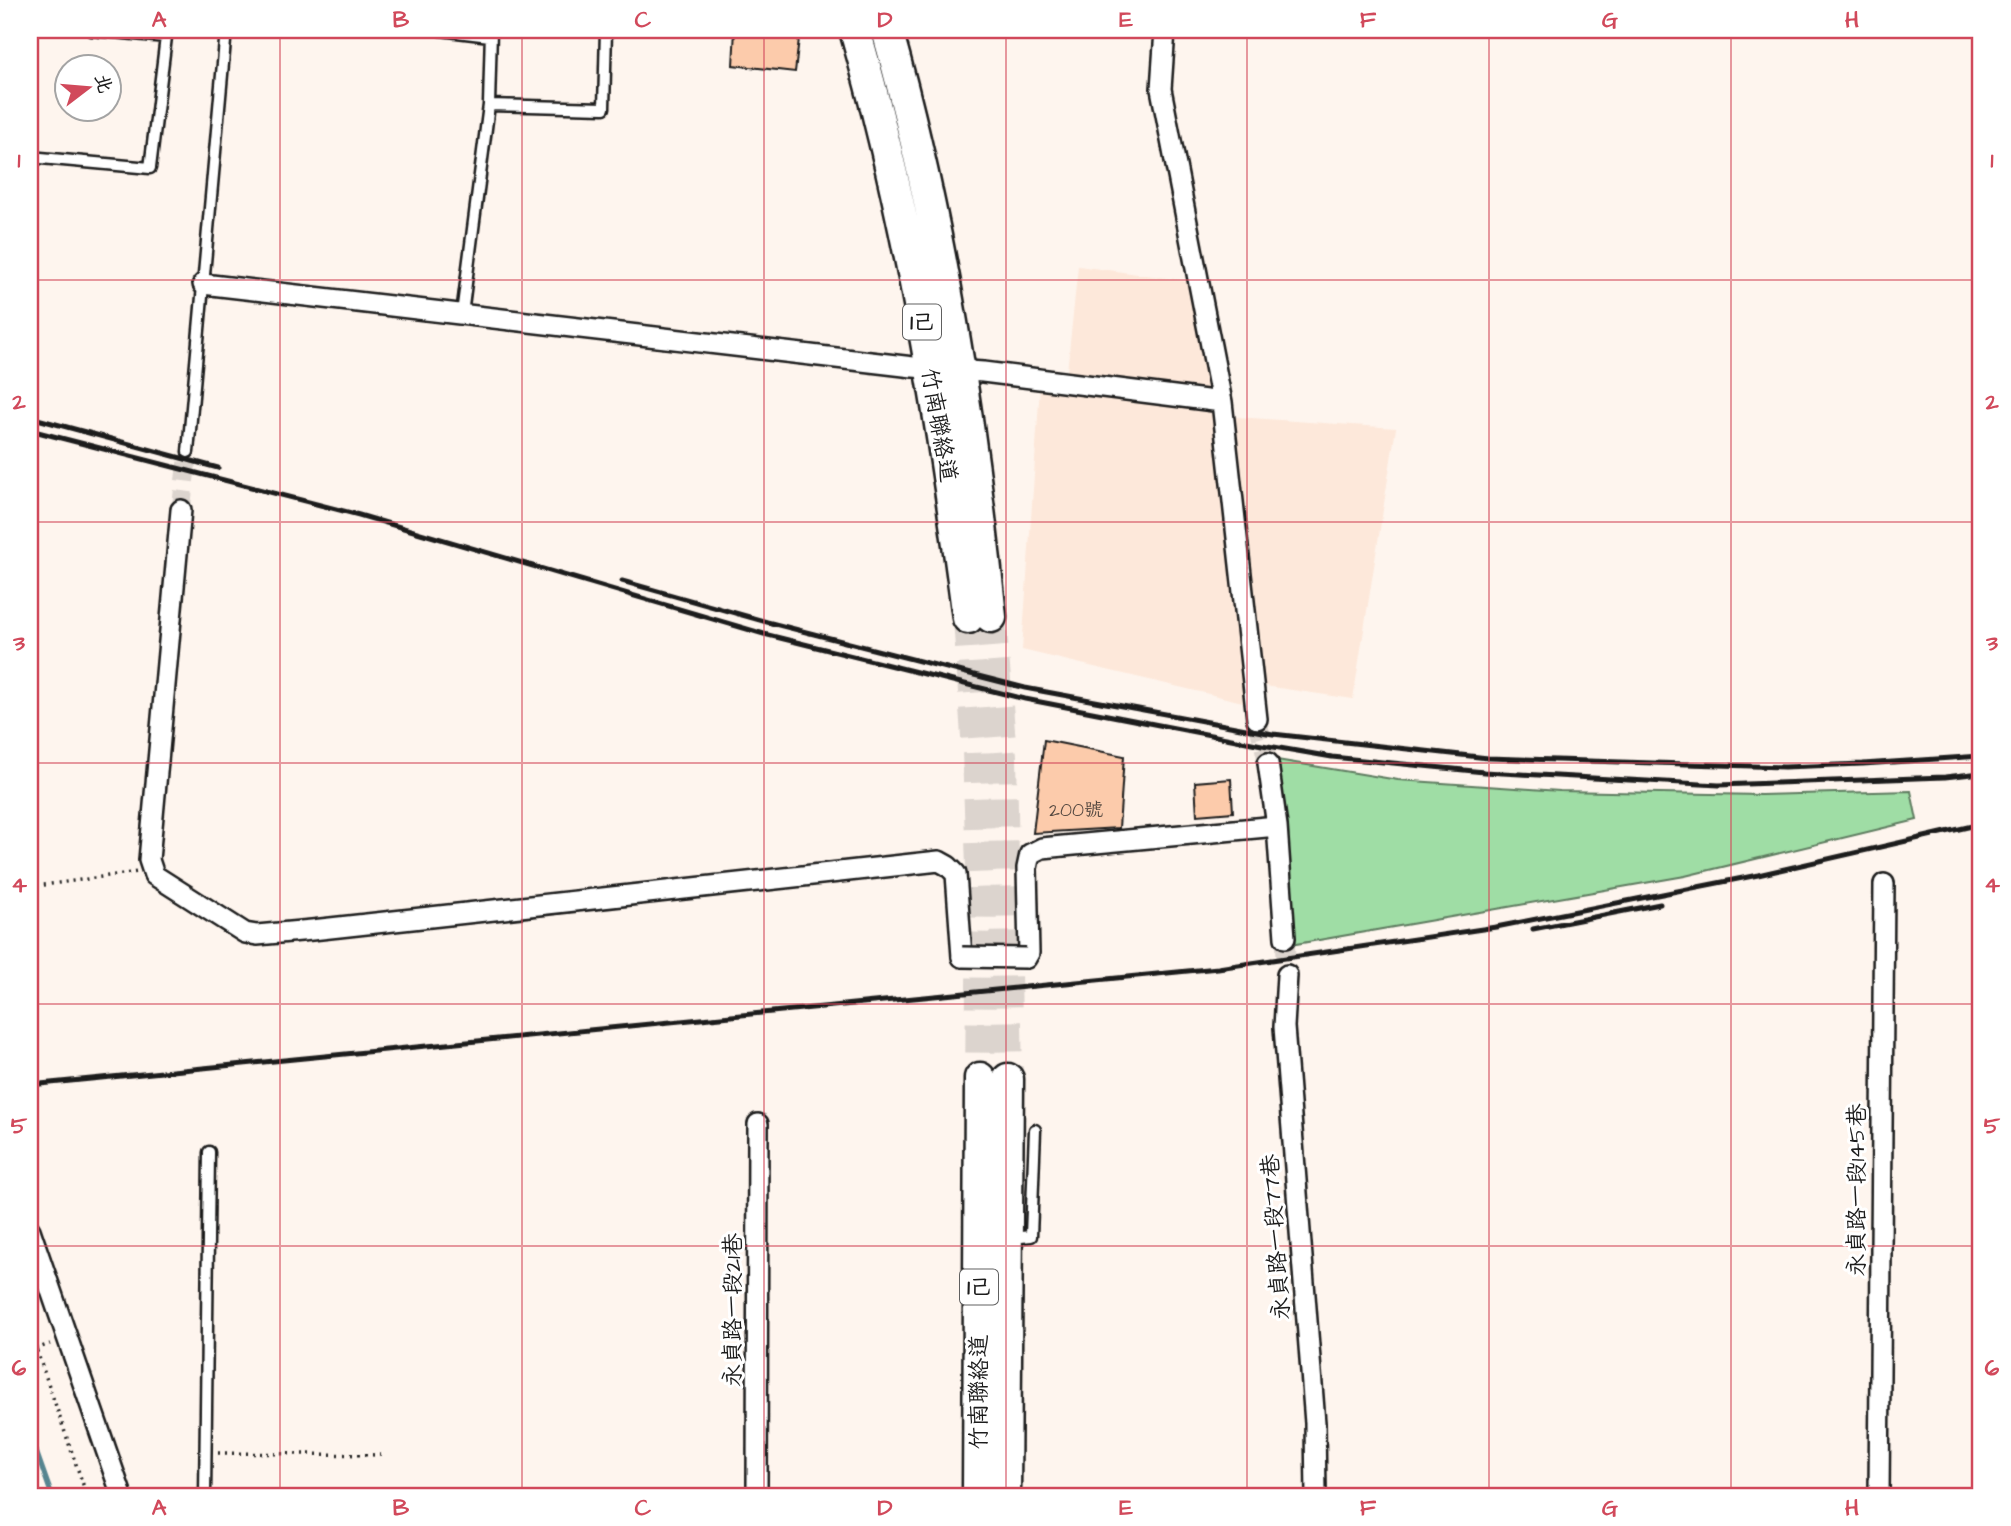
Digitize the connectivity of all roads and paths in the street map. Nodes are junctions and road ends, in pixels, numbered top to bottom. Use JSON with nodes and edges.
{"nodes":[{"id":1,"x":91,"y":30,"type":"edge"},
{"id":2,"x":226,"y":30,"type":"edge"},
{"id":3,"x":440,"y":30,"type":"edge"},
{"id":4,"x":606,"y":30,"type":"edge"},
{"id":5,"x":855,"y":30,"type":"edge"},
{"id":6,"x":887,"y":30,"type":"edge"},
{"id":7,"x":1165,"y":30,"type":"edge"},
{"id":8,"x":491,"y":33,"type":"edge"},
{"id":9,"x":167,"y":34,"type":"edge"},
{"id":10,"x":489,"y":105,"type":"junction"},
{"id":11,"x":30,"y":157,"type":"edge"},
{"id":12,"x":202,"y":284,"type":"junction"},
{"id":13,"x":462,"y":314,"type":"junction"},
{"id":14,"x":930,"y":369,"type":"junction"},
{"id":15,"x":961,"y":370,"type":"junction"},
{"id":16,"x":1222,"y":402,"type":"junction"},
{"id":17,"x":188,"y":452,"type":"tunnel mouth"},
{"id":18,"x":181,"y":510,"type":"tunnel mouth"},
{"id":19,"x":1257,"y":719,"type":"tunnel mouth"},
{"id":20,"x":1268,"y":763,"type":"tunnel mouth"},
{"id":21,"x":1277,"y":826,"type":"junction"},
{"id":22,"x":153,"y":870,"type":"junction"},
{"id":23,"x":1884,"y":884,"type":"dead end"},
{"id":24,"x":30,"y":887,"type":"edge"},
{"id":25,"x":1285,"y":938,"type":"tunnel mouth"},
{"id":26,"x":1287,"y":975,"type":"tunnel mouth"},
{"id":27,"x":758,"y":1124,"type":"dead end"},
{"id":28,"x":1035,"y":1130,"type":"dead end"},
{"id":29,"x":209,"y":1152,"type":"dead end"},
{"id":30,"x":30,"y":1230,"type":"edge"},
{"id":31,"x":1007,"y":1238,"type":"junction"},
{"id":32,"x":30,"y":1331,"type":"edge"},
{"id":33,"x":206,"y":1453,"type":"junction"},
{"id":34,"x":384,"y":1455,"type":"dead end"},
{"id":35,"x":30,"y":1467,"type":"edge"},
{"id":36,"x":40,"y":1496,"type":"edge"},
{"id":37,"x":86,"y":1496,"type":"edge"},
{"id":38,"x":122,"y":1496,"type":"edge"},
{"id":39,"x":205,"y":1496,"type":"edge"},
{"id":40,"x":757,"y":1496,"type":"edge"},
{"id":41,"x":978,"y":1496,"type":"edge"},
{"id":42,"x":1005,"y":1496,"type":"edge"},
{"id":43,"x":1316,"y":1496,"type":"edge"},
{"id":44,"x":1879,"y":1496,"type":"edge"}],
"edges":[{"from":1,"to":9,"type":"lane"},
{"from":2,"to":12,"type":"lane"},
{"from":3,"to":8,"type":"lane"},
{"from":4,"to":10,"type":"lane"},
{"from":5,"to":14,"type":"main road","name":"竹南聯絡道","number":"1己"},
{"from":6,"to":15,"type":"main road","name":"竹南聯絡道","number":"1己"},
{"from":7,"to":16,"type":"street"},
{"from":8,"to":10,"type":"lane"},
{"from":9,"to":11,"type":"lane"},
{"from":10,"to":13,"type":"lane"},
{"from":12,"to":13,"type":"street"},
{"from":12,"to":17,"type":"lane"},
{"from":13,"to":14,"type":"street"},
{"from":14,"to":15,"type":"street"},
{"from":14,"to":15,"type":"main road","name":"竹南聯絡道","number":"1己"},
{"from":15,"to":16,"type":"street"},
{"from":16,"to":19,"type":"street"},
{"from":18,"to":22,"type":"street"},
{"from":20,"to":21,"type":"street"},
{"from":21,"to":22,"type":"street","bridge":true},
{"from":21,"to":25,"type":"street"},
{"from":22,"to":24,"type":"path"},
{"from":23,"to":44,"type":"street","name":"永貞路一段145巷"},
{"from":26,"to":43,"type":"street","name":"永貞路一段77巷"},
{"from":27,"to":40,"type":"street","name":"永貞路一段21巷"},
{"from":28,"to":31,"type":"lane"},
{"from":29,"to":33,"type":"lane"},
{"from":30,"to":38,"type":"street"},
{"from":31,"to":41,"type":"main road","name":"竹南聯絡道","number":"1己"},
{"from":31,"to":42,"type":"main road","name":"竹南聯絡道","number":"1己"},
{"from":32,"to":37,"type":"path"},
{"from":33,"to":34,"type":"path"},
{"from":33,"to":39,"type":"lane"},
{"from":35,"to":36,"type":"path"}]}
